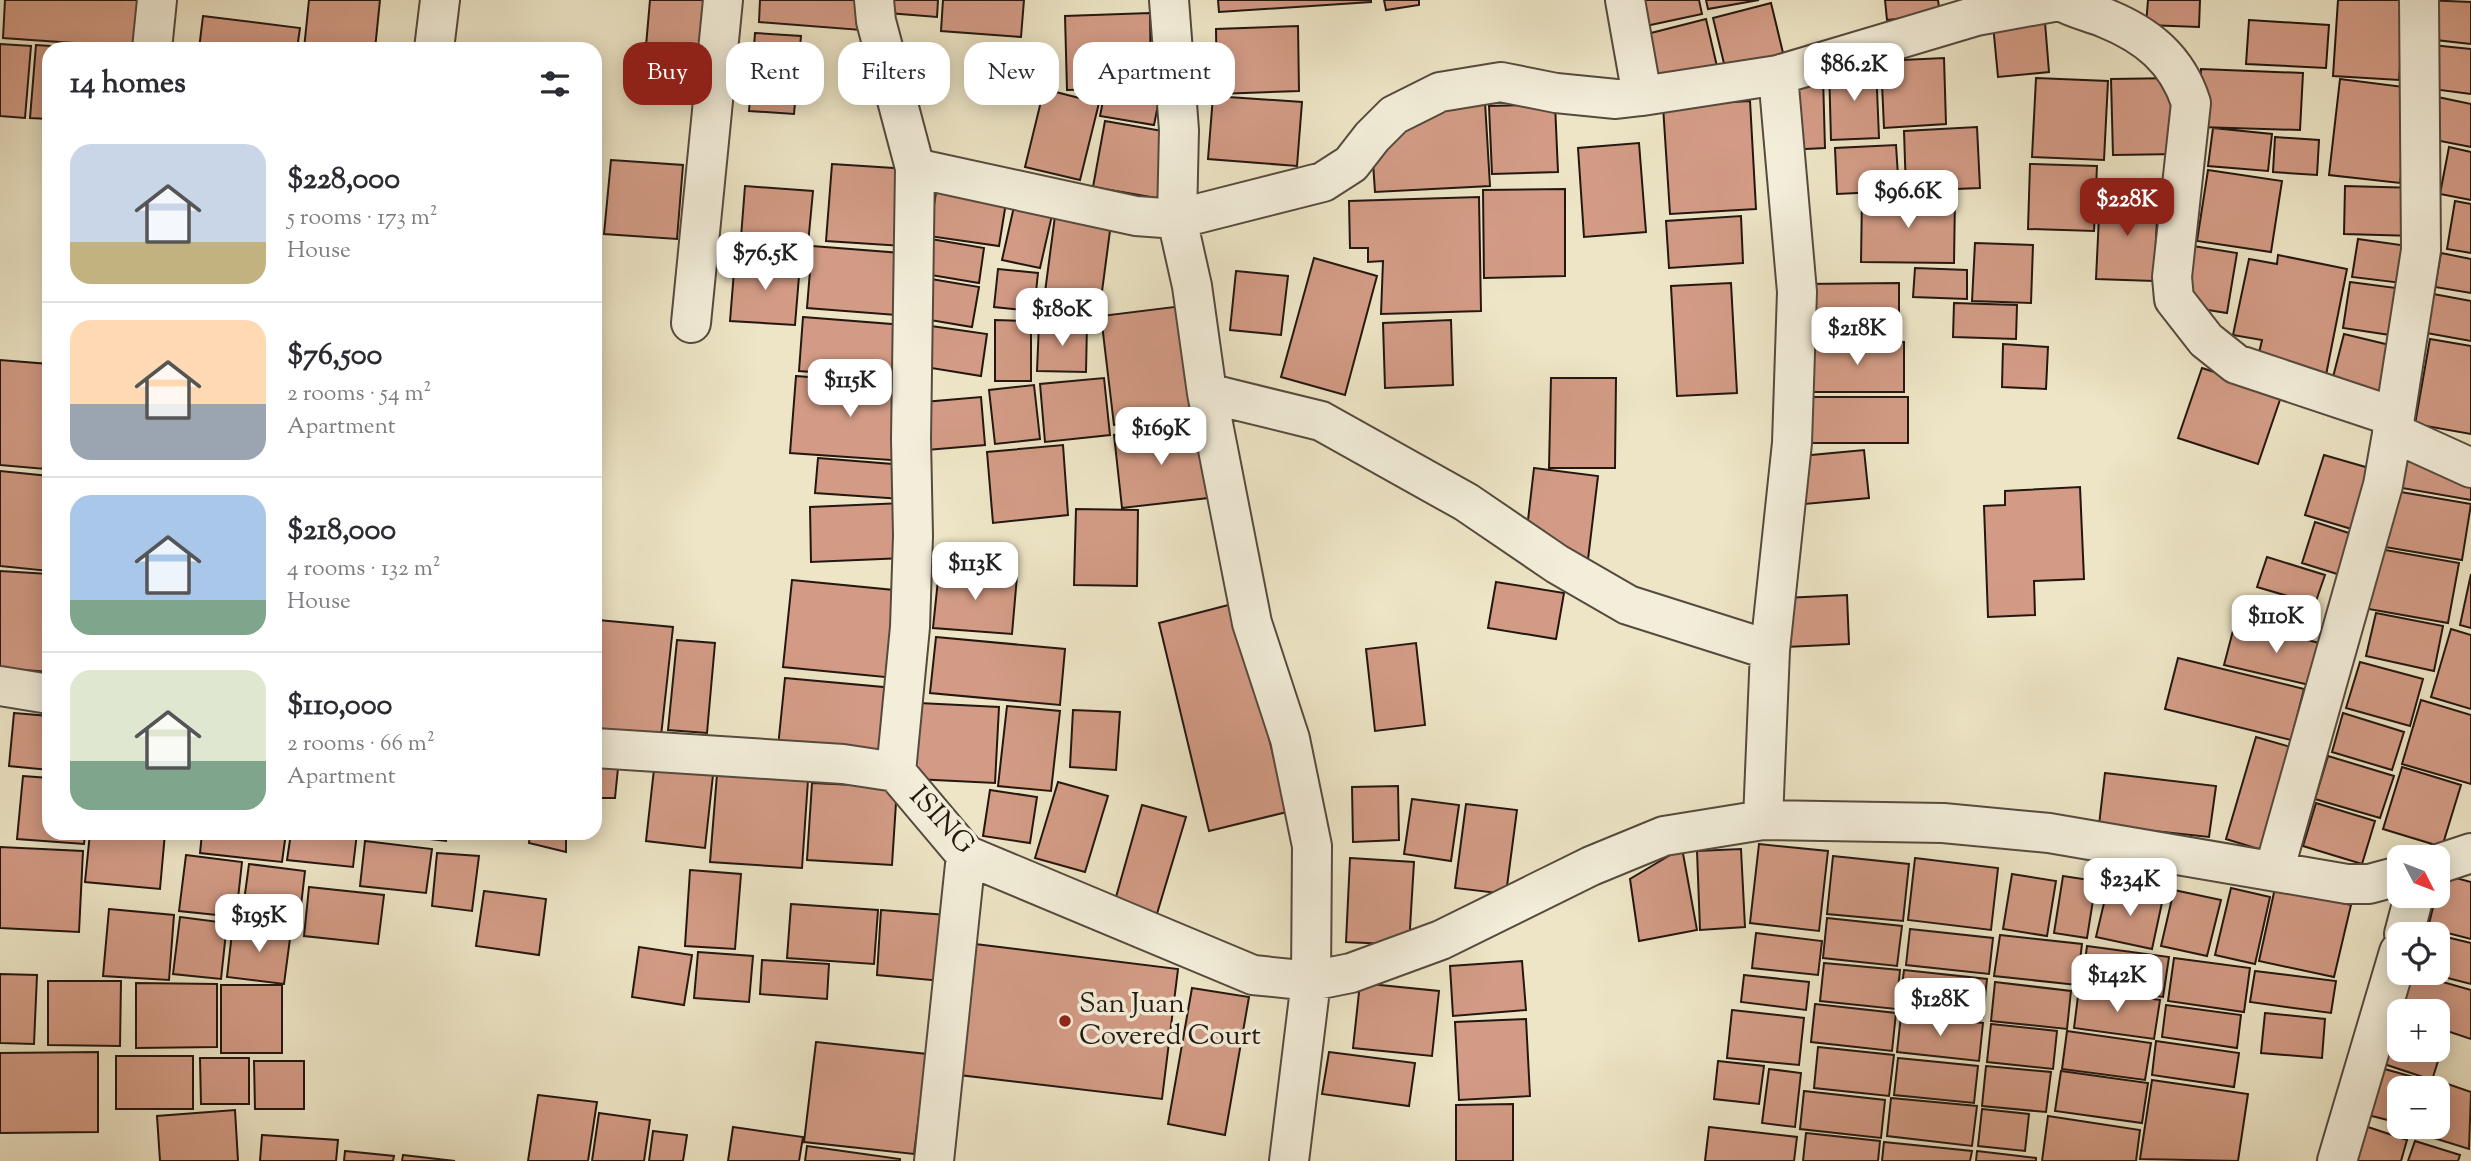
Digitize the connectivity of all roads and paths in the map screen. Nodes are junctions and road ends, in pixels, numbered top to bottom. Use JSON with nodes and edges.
{"nodes":[{"id":1,"x":157,"y":0,"type":"edge"},
{"id":2,"x":440,"y":0,"type":"edge"},
{"id":3,"x":723,"y":0,"type":"edge"},
{"id":4,"x":874,"y":0,"type":"edge"},
{"id":5,"x":1169,"y":0,"type":"edge"},
{"id":6,"x":1625,"y":0,"type":"edge"},
{"id":7,"x":2419,"y":0,"type":"edge"},
{"id":8,"x":2059,"y":1,"type":"edge"},
{"id":9,"x":153,"y":42,"type":"edge"},
{"id":10,"x":435,"y":42,"type":"edge"},
{"id":11,"x":1778,"y":75,"type":"junction"},
{"id":12,"x":1642,"y":96,"type":"junction"},
{"id":13,"x":915,"y":168,"type":"junction"},
{"id":14,"x":1177,"y":219,"type":"junction"},
{"id":15,"x":691,"y":323,"type":"dead end"},
{"id":16,"x":1207,"y":393,"type":"junction"},
{"id":17,"x":2394,"y":424,"type":"junction"},
{"id":18,"x":2471,"y":468,"type":"edge"},
{"id":19,"x":1770,"y":650,"type":"junction"},
{"id":20,"x":0,"y":686,"type":"edge"},
{"id":21,"x":42,"y":693,"type":"edge"},
{"id":22,"x":602,"y":748,"type":"edge"},
{"id":23,"x":896,"y":772,"type":"junction"},
{"id":24,"x":1763,"y":820,"type":"junction"},
{"id":25,"x":2471,"y":853,"type":"edge"},
{"id":26,"x":966,"y":855,"type":"junction"},
{"id":27,"x":2450,"y":860,"type":"edge"},
{"id":28,"x":2274,"y":871,"type":"junction"},
{"id":29,"x":2387,"y":879,"type":"edge"},
{"id":30,"x":1311,"y":981,"type":"junction"},
{"id":31,"x":2389,"y":985,"type":"edge"},
{"id":32,"x":934,"y":1161,"type":"edge"},
{"id":33,"x":1289,"y":1161,"type":"edge"},
{"id":34,"x":2337,"y":1161,"type":"edge"}],
"edges":[{"from":1,"to":9,"type":"street"},
{"from":2,"to":10,"type":"street"},
{"from":3,"to":15,"type":"street"},
{"from":4,"to":13,"type":"street"},
{"from":5,"to":14,"type":"street"},
{"from":6,"to":12,"type":"street"},
{"from":7,"to":17,"type":"street"},
{"from":8,"to":11,"type":"street"},
{"from":8,"to":17,"type":"street"},
{"from":11,"to":12,"type":"street"},
{"from":11,"to":19,"type":"street"},
{"from":12,"to":14,"type":"street"},
{"from":13,"to":14,"type":"street"},
{"from":13,"to":23,"type":"street"},
{"from":14,"to":16,"type":"street"},
{"from":16,"to":19,"type":"street"},
{"from":16,"to":30,"type":"street"},
{"from":17,"to":18,"type":"street"},
{"from":17,"to":28,"type":"street"},
{"from":19,"to":24,"type":"street"},
{"from":20,"to":21,"type":"street"},
{"from":22,"to":23,"type":"street","name":"ISING"},
{"from":23,"to":26,"type":"street","name":"ISING"},
{"from":24,"to":28,"type":"street","name":"ISING"},
{"from":24,"to":30,"type":"street","name":"ISING"},
{"from":25,"to":27,"type":"street"},
{"from":26,"to":30,"type":"street","name":"ISING"},
{"from":26,"to":32,"type":"street"},
{"from":28,"to":29,"type":"street","name":"ISING"},
{"from":30,"to":33,"type":"street"},
{"from":31,"to":34,"type":"street"}]}
